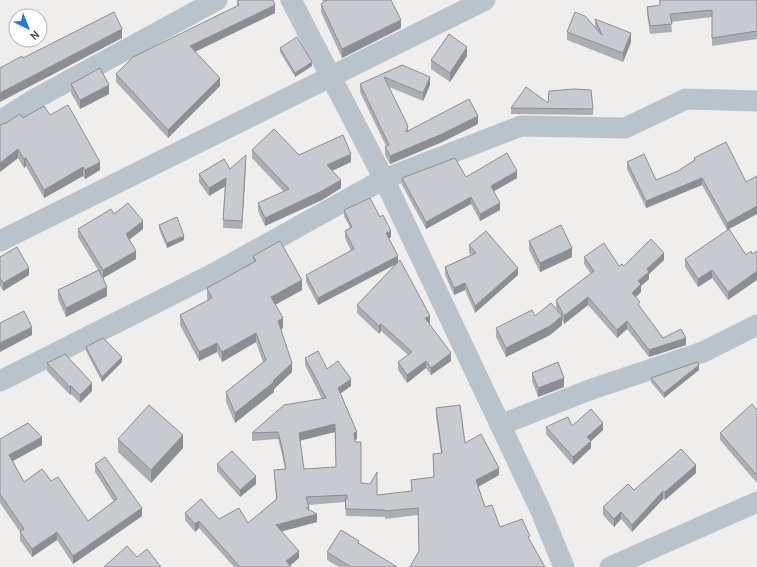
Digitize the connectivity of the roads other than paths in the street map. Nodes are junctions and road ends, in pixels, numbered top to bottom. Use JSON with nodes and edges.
{"nodes":[{"id":1,"x":217,"y":0,"type":"edge"},
{"id":2,"x":291,"y":0,"type":"edge"},
{"id":3,"x":485,"y":0,"type":"edge"},
{"id":4,"x":331,"y":76,"type":"junction"},
{"id":5,"x":757,"y":101,"type":"edge"},
{"id":6,"x":0,"y":121,"type":"edge"},
{"id":7,"x":384,"y":179,"type":"junction"},
{"id":8,"x":0,"y":240,"type":"edge"},
{"id":9,"x":757,"y":325,"type":"edge"},
{"id":10,"x":0,"y":381,"type":"edge"},
{"id":11,"x":500,"y":425,"type":"junction"},
{"id":12,"x":757,"y":502,"type":"edge"},
{"id":13,"x":564,"y":567,"type":"edge"},
{"id":14,"x":610,"y":567,"type":"edge"}],
"edges":[{"from":1,"to":6,"type":"street"},
{"from":2,"to":4,"type":"street"},
{"from":3,"to":4,"type":"street"},
{"from":4,"to":7,"type":"street"},
{"from":4,"to":8,"type":"street"},
{"from":5,"to":7,"type":"street"},
{"from":7,"to":10,"type":"street"},
{"from":7,"to":11,"type":"street"},
{"from":9,"to":11,"type":"street"},
{"from":11,"to":13,"type":"street"},
{"from":12,"to":14,"type":"street"}]}
